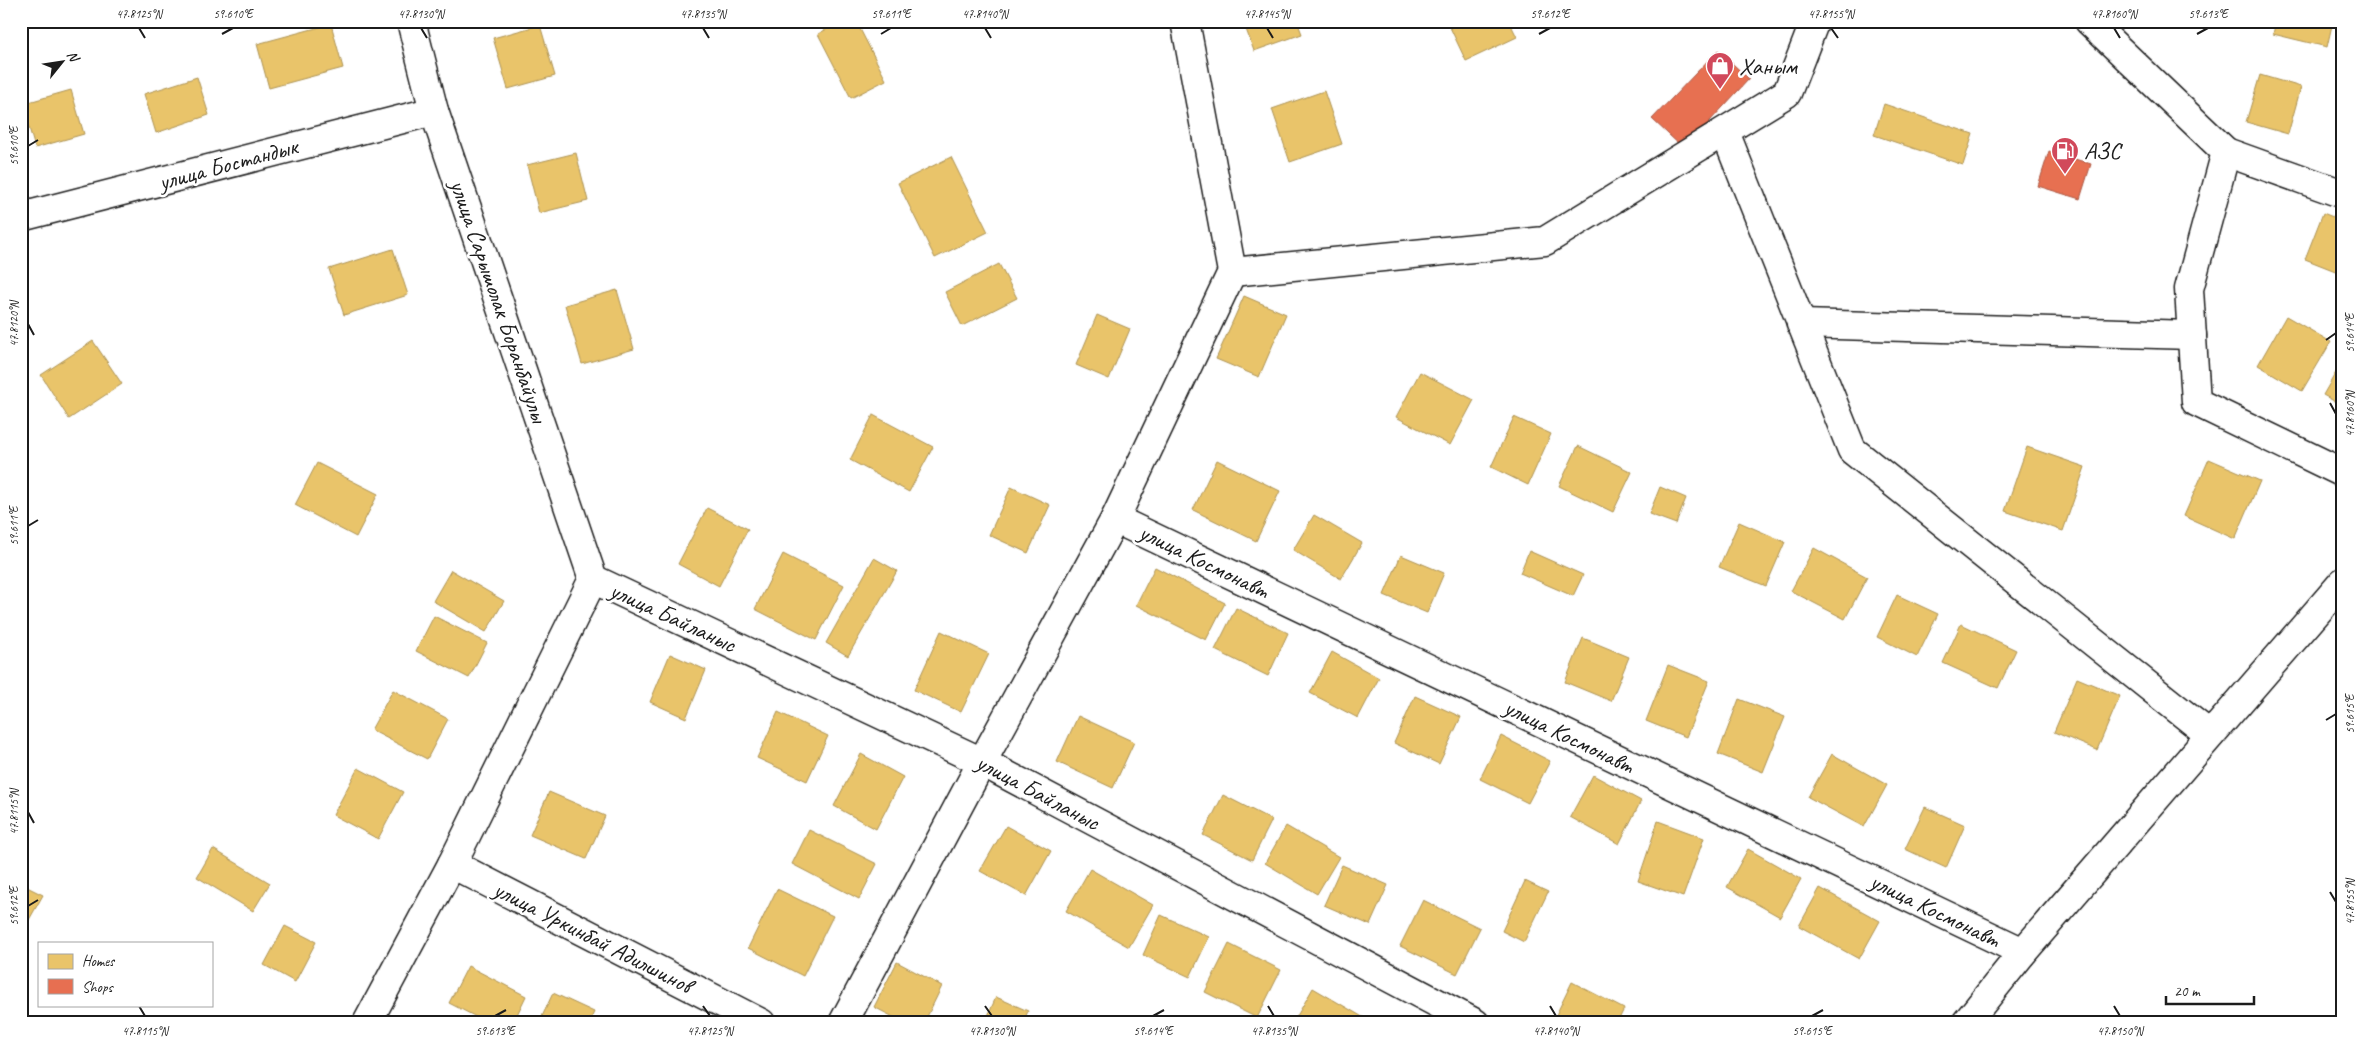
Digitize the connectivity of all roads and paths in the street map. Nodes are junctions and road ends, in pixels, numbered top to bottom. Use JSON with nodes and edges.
{"nodes":[{"id":1,"x":411,"y":21,"type":"edge"},
{"id":2,"x":1185,"y":21,"type":"edge"},
{"id":3,"x":1815,"y":21,"type":"edge"},
{"id":4,"x":2089,"y":21,"type":"edge"},
{"id":5,"x":434,"y":110,"type":"junction"},
{"id":6,"x":1725,"y":132,"type":"junction"},
{"id":7,"x":2226,"y":152,"type":"junction"},
{"id":8,"x":2343,"y":194,"type":"edge"},
{"id":9,"x":21,"y":217,"type":"edge"},
{"id":10,"x":1232,"y":272,"type":"junction"},
{"id":11,"x":1801,"y":324,"type":"junction"},
{"id":12,"x":2192,"y":335,"type":"junction"},
{"id":13,"x":2343,"y":473,"type":"edge"},
{"id":14,"x":1115,"y":519,"type":"junction"},
{"id":15,"x":593,"y":579,"type":"junction"},
{"id":16,"x":2343,"y":582,"type":"edge"},
{"id":17,"x":2210,"y":736,"type":"junction"},
{"id":18,"x":982,"y":762,"type":"junction"},
{"id":19,"x":452,"y":864,"type":"junction"},
{"id":20,"x":2023,"y":952,"type":"junction"},
{"id":21,"x":367,"y":1023,"type":"edge"},
{"id":22,"x":761,"y":1023,"type":"edge"},
{"id":23,"x":844,"y":1023,"type":"edge"},
{"id":24,"x":1475,"y":1023,"type":"edge"},
{"id":25,"x":1966,"y":1023,"type":"edge"}],
"edges":[{"from":1,"to":5,"type":"street","name":"улица Сарышолак Боранбайулы"},
{"from":2,"to":10,"type":"street"},
{"from":3,"to":6,"type":"street"},
{"from":4,"to":7,"type":"street"},
{"from":5,"to":9,"type":"street","name":"улица Бостандык"},
{"from":5,"to":15,"type":"street","name":"улица Сарышолак Боранбайулы"},
{"from":6,"to":10,"type":"street"},
{"from":6,"to":11,"type":"street"},
{"from":7,"to":8,"type":"street"},
{"from":7,"to":12,"type":"street"},
{"from":10,"to":14,"type":"street"},
{"from":11,"to":12,"type":"street"},
{"from":11,"to":17,"type":"street"},
{"from":12,"to":13,"type":"street"},
{"from":14,"to":18,"type":"street"},
{"from":14,"to":20,"type":"street","name":"улица Космонавт"},
{"from":15,"to":18,"type":"street","name":"улица Байланыс"},
{"from":15,"to":19,"type":"street"},
{"from":16,"to":17,"type":"street"},
{"from":17,"to":20,"type":"street"},
{"from":18,"to":23,"type":"street"},
{"from":18,"to":24,"type":"street","name":"улица Байланыс"},
{"from":19,"to":21,"type":"street"},
{"from":19,"to":22,"type":"street","name":"улица Уркинбай Адилшинов"},
{"from":20,"to":25,"type":"street"}]}
